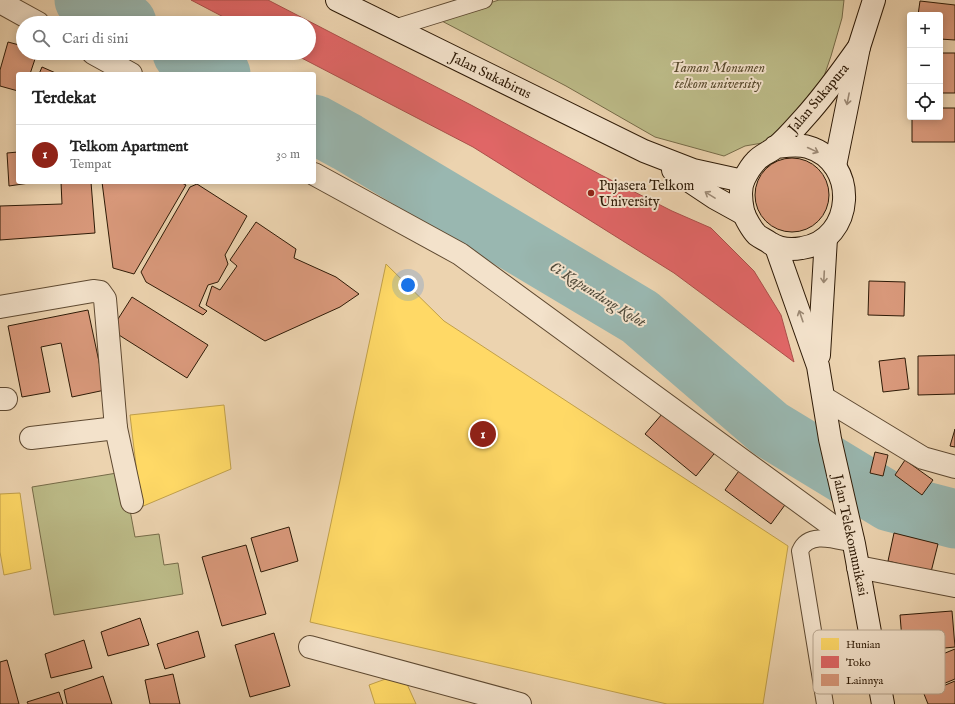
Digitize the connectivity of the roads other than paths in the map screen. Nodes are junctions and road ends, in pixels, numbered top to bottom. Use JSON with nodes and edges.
{"nodes":[{"id":1,"x":338,"y":0,"type":"edge"},
{"id":2,"x":484,"y":0,"type":"edge"},
{"id":3,"x":874,"y":0,"type":"edge"},
{"id":4,"x":0,"y":2,"type":"edge"},
{"id":5,"x":25,"y":16,"type":"edge"},
{"id":6,"x":394,"y":28,"type":"junction"},
{"id":7,"x":859,"y":48,"type":"junction"},
{"id":8,"x":106,"y":60,"type":"edge"},
{"id":9,"x":127,"y":72,"type":"edge"},
{"id":10,"x":775,"y":148,"type":"junction"},
{"id":11,"x":644,"y":151,"type":"junction"},
{"id":12,"x":835,"y":166,"type":"junction"},
{"id":13,"x":316,"y":175,"type":"edge"},
{"id":14,"x":743,"y":181,"type":"junction"},
{"id":15,"x":744,"y":214,"type":"junction"},
{"id":16,"x":826,"y":238,"type":"junction"},
{"id":17,"x":776,"y":247,"type":"junction"},
{"id":18,"x":0,"y":307,"type":"edge"},
{"id":19,"x":818,"y":366,"type":"junction"},
{"id":20,"x":824,"y":398,"type":"junction"},
{"id":21,"x":116,"y":428,"type":"junction"},
{"id":22,"x":31,"y":438,"type":"dead end"},
{"id":23,"x":955,"y":467,"type":"edge"},
{"id":24,"x":132,"y":502,"type":"dead end"},
{"id":25,"x":854,"y":543,"type":"junction"},
{"id":26,"x":858,"y":567,"type":"junction"},
{"id":27,"x":955,"y":586,"type":"edge"},
{"id":28,"x":869,"y":630,"type":"edge"},
{"id":29,"x":813,"y":634,"type":"edge"},
{"id":30,"x":310,"y":647,"type":"dead end"},
{"id":31,"x":822,"y":694,"type":"edge"},
{"id":32,"x":881,"y":694,"type":"edge"},
{"id":33,"x":520,"y":704,"type":"edge"},
{"id":34,"x":824,"y":704,"type":"edge"},
{"id":35,"x":883,"y":704,"type":"edge"}],
"edges":[{"from":1,"to":6,"type":"street","name":"Jalan Sukabirus"},
{"from":2,"to":6,"type":"lane"},
{"from":3,"to":7,"type":"street","name":"Jalan Sukapura"},
{"from":4,"to":5,"type":"street"},
{"from":6,"to":11,"type":"street","name":"Jalan Sukabirus"},
{"from":7,"to":10,"type":"street","name":"Jalan Sukapura"},
{"from":7,"to":12,"type":"street","name":"Jalan Sukapura","one_way":true},
{"from":8,"to":9,"type":"street"},
{"from":10,"to":12,"type":"street","one_way":true},
{"from":10,"to":14,"type":"street"},
{"from":11,"to":14,"type":"street","name":"Jalan Sukabirus"},
{"from":15,"to":11,"type":"street","name":"Jalan Sukabirus","one_way":true},
{"from":12,"to":16,"type":"street"},
{"from":13,"to":25,"type":"street"},
{"from":14,"to":15,"type":"street"},
{"from":15,"to":17,"type":"street"},
{"from":16,"to":17,"type":"street"},
{"from":16,"to":19,"type":"street","name":"Jalan Telekomunikasi","one_way":true},
{"from":19,"to":17,"type":"street","name":"Jalan Telekomunikasi","one_way":true},
{"from":18,"to":21,"type":"street"},
{"from":19,"to":20,"type":"street","name":"Jalan Telekomunikasi"},
{"from":20,"to":23,"type":"street"},
{"from":20,"to":25,"type":"street","name":"Jalan Telekomunikasi"},
{"from":21,"to":22,"type":"street"},
{"from":21,"to":24,"type":"street"},
{"from":25,"to":26,"type":"street","name":"Jalan Telekomunikasi"},
{"from":25,"to":29,"type":"lane"},
{"from":26,"to":27,"type":"street"},
{"from":26,"to":28,"type":"street","name":"Jalan Telekomunikasi"},
{"from":30,"to":33,"type":"street"},
{"from":31,"to":34,"type":"lane"},
{"from":32,"to":35,"type":"street","name":"Jalan Telekomunikasi"}]}
